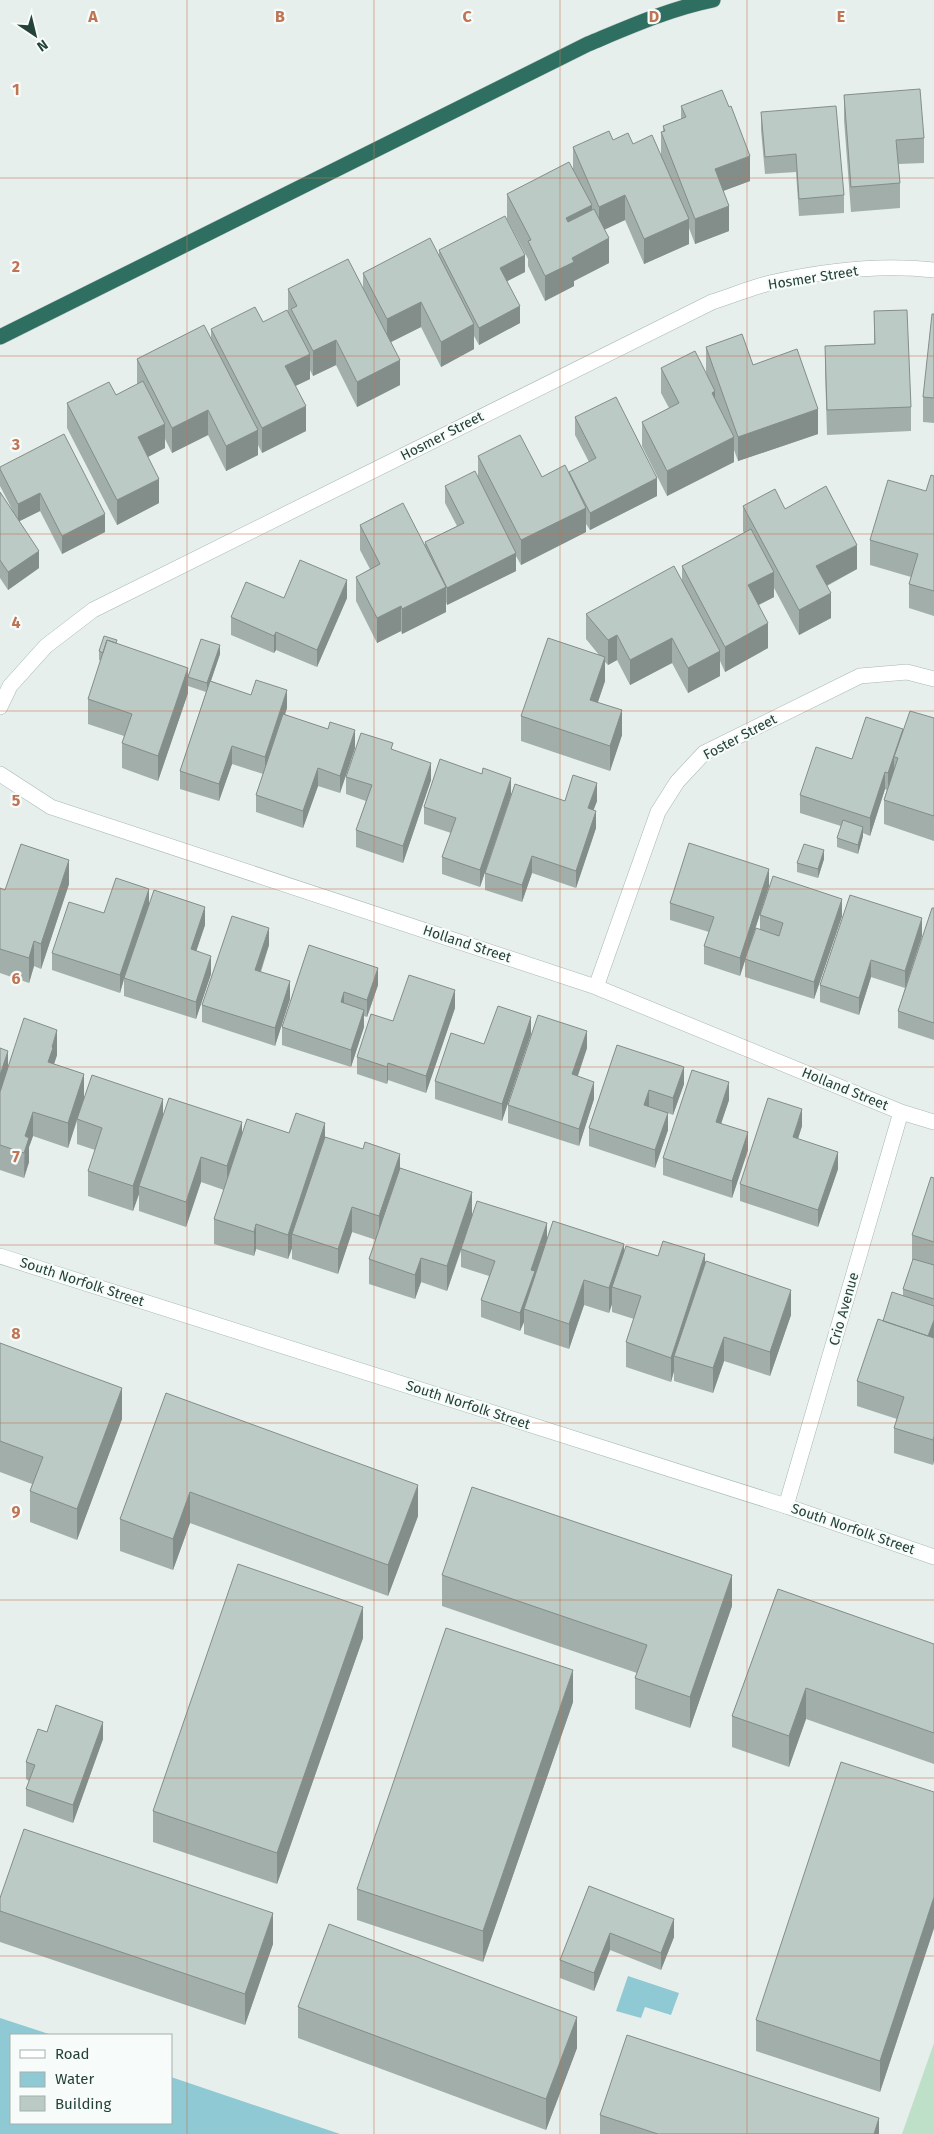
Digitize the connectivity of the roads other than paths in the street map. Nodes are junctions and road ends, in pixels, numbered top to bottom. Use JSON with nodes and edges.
{"nodes":[{"id":1,"x":713,"y":0,"type":"edge"},
{"id":2,"x":934,"y":270,"type":"edge"},
{"id":3,"x":0,"y":337,"type":"edge"},
{"id":4,"x":934,"y":679,"type":"edge"},
{"id":5,"x":0,"y":707,"type":"edge"},
{"id":6,"x":0,"y":774,"type":"edge"},
{"id":7,"x":596,"y":987,"type":"junction"},
{"id":8,"x":901,"y":1112,"type":"junction"},
{"id":9,"x":934,"y":1122,"type":"edge"},
{"id":10,"x":0,"y":1256,"type":"edge"},
{"id":11,"x":786,"y":1506,"type":"junction"},
{"id":12,"x":934,"y":1557,"type":"edge"}],
"edges":[{"from":1,"to":3,"type":"highway"},
{"from":2,"to":5,"type":"street","name":"Hosmer Street"},
{"from":4,"to":7,"type":"street","name":"Foster Street"},
{"from":6,"to":7,"type":"street","name":"Holland Street"},
{"from":7,"to":8,"type":"street","name":"Holland Street"},
{"from":8,"to":9,"type":"street","name":"Holland Street"},
{"from":8,"to":11,"type":"street","name":"Crio Avenue"},
{"from":10,"to":11,"type":"street","name":"South Norfolk Street"},
{"from":11,"to":12,"type":"street","name":"South Norfolk Street"}]}
